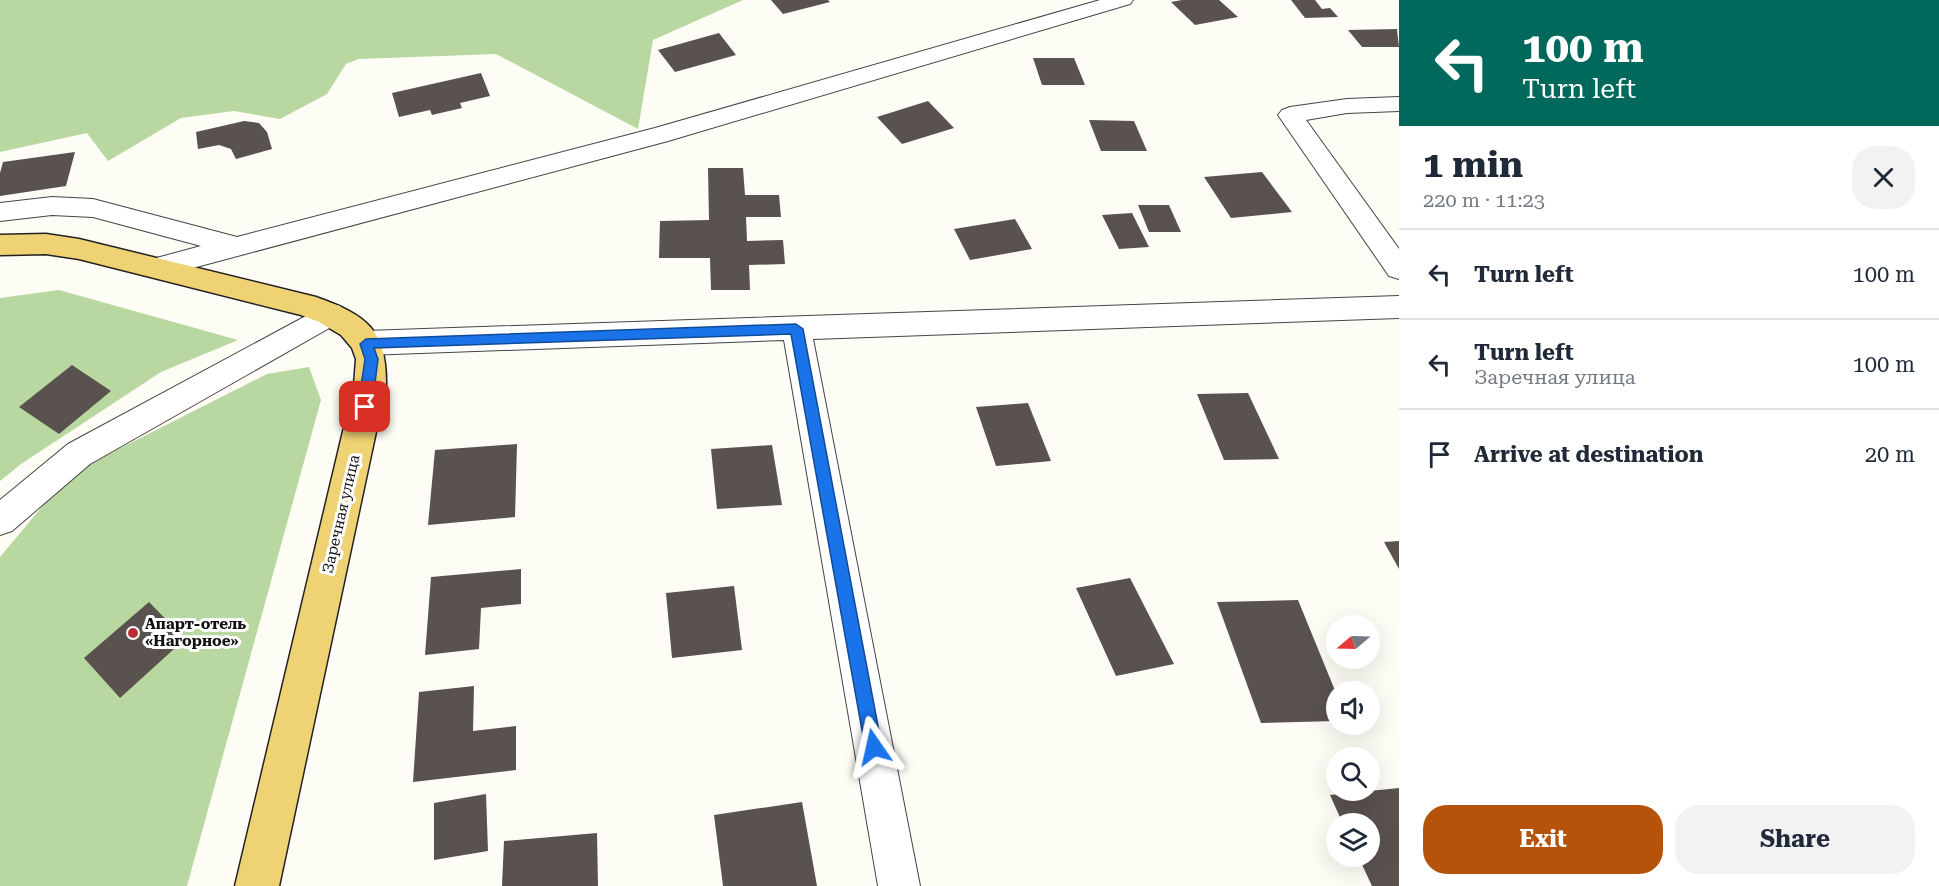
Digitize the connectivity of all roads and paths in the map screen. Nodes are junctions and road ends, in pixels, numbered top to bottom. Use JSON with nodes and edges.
{"nodes":[{"id":1,"x":1123,"y":0,"type":"edge"},
{"id":2,"x":1399,"y":104,"type":"edge"},
{"id":3,"x":0,"y":212,"type":"edge"},
{"id":4,"x":0,"y":245,"type":"edge"},
{"id":5,"x":241,"y":248,"type":"junction"},
{"id":6,"x":159,"y":267,"type":"junction"},
{"id":7,"x":1399,"y":269,"type":"edge"},
{"id":8,"x":1399,"y":307,"type":"edge"},
{"id":9,"x":330,"y":315,"type":"junction"},
{"id":10,"x":796,"y":329,"type":"junction"},
{"id":11,"x":366,"y":344,"type":"junction"},
{"id":12,"x":0,"y":520,"type":"edge"},
{"id":13,"x":257,"y":886,"type":"edge"},
{"id":14,"x":899,"y":886,"type":"edge"}],
"edges":[{"from":1,"to":5,"type":"lane"},
{"from":2,"to":7,"type":"lane"},
{"from":3,"to":5,"type":"lane"},
{"from":4,"to":6,"type":"main road"},
{"from":5,"to":6,"type":"lane"},
{"from":6,"to":9,"type":"main road"},
{"from":8,"to":10,"type":"lane"},
{"from":9,"to":11,"type":"main road"},
{"from":9,"to":12,"type":"lane"},
{"from":10,"to":11,"type":"lane"},
{"from":10,"to":14,"type":"lane"},
{"from":11,"to":13,"type":"main road","name":"Заречная улица"}]}
